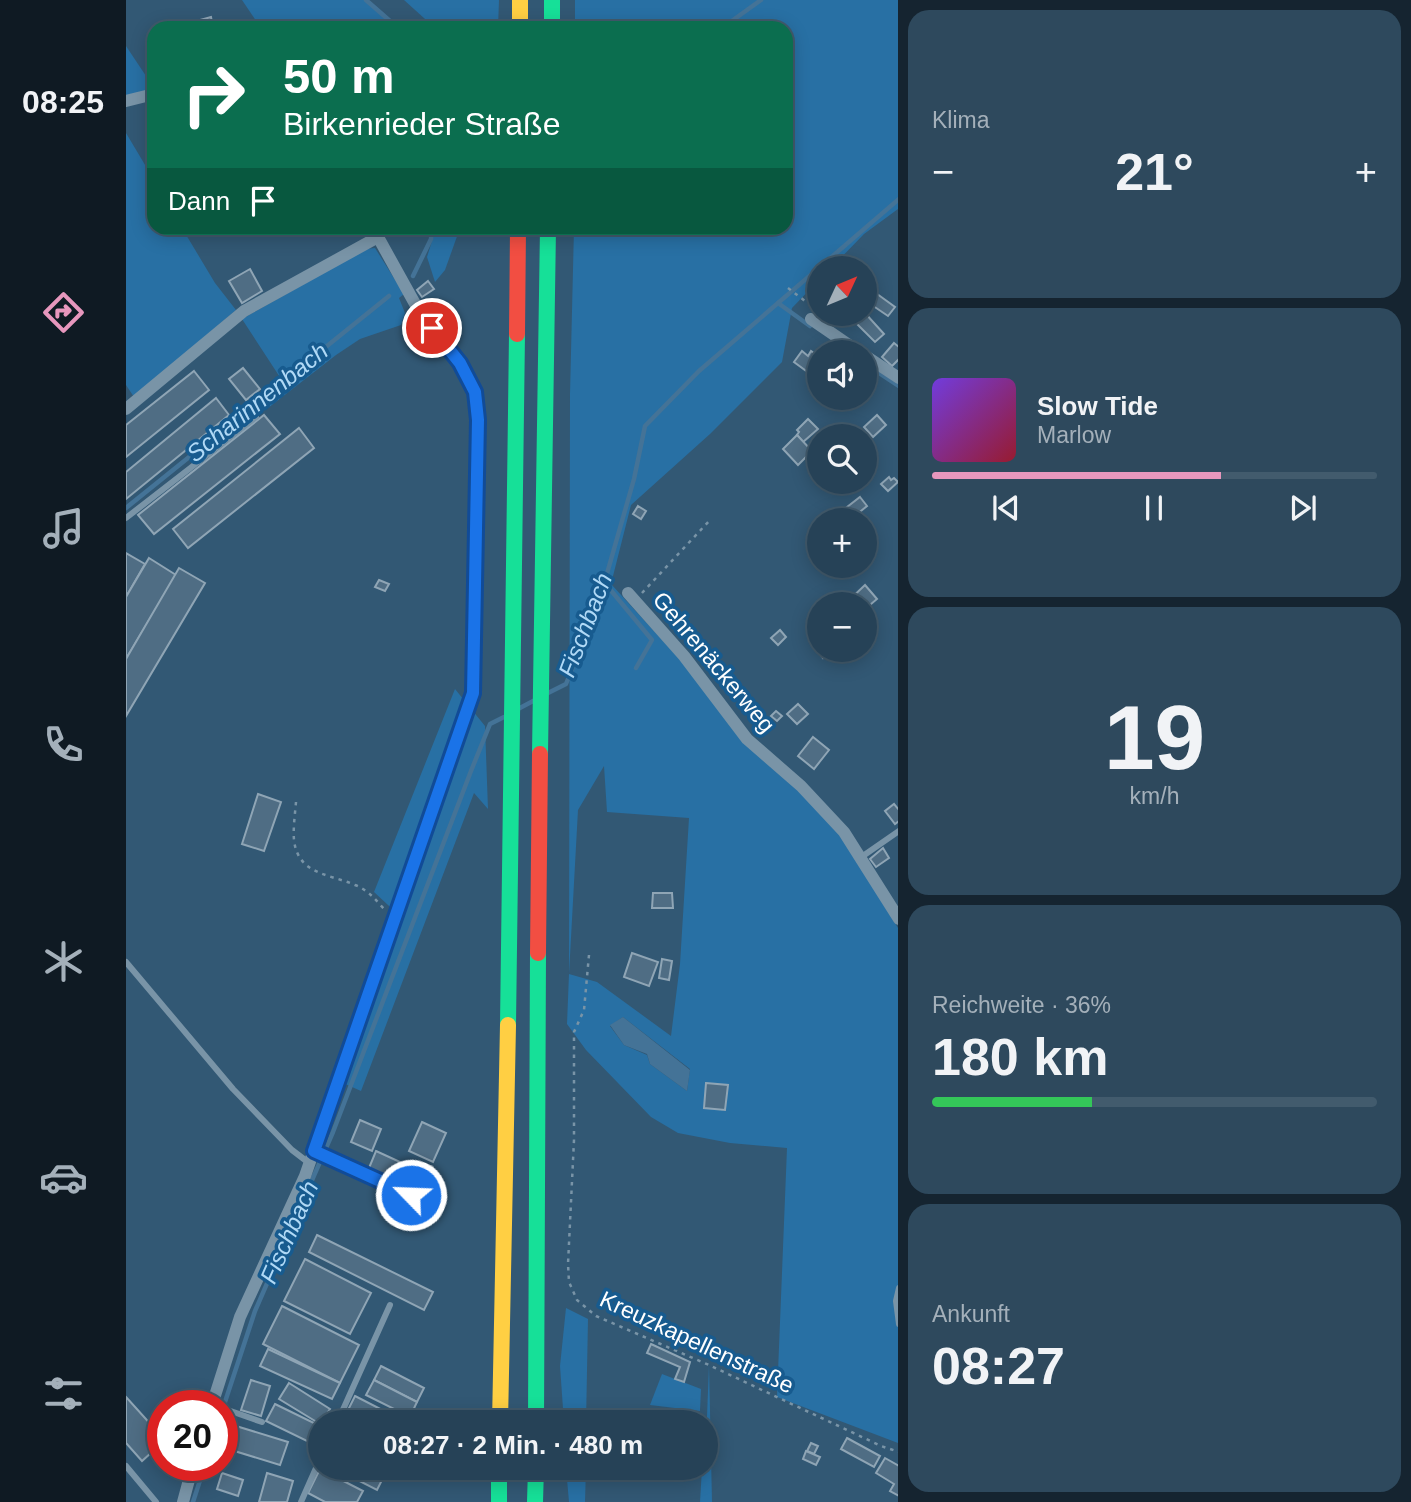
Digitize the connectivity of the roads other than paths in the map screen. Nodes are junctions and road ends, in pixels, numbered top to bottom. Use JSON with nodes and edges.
{"nodes":[{"id":1,"x":520,"y":0,"type":"edge"},
{"id":2,"x":552,"y":0,"type":"edge"},
{"id":3,"x":520,"y":21,"type":"edge"},
{"id":4,"x":552,"y":21,"type":"edge"},
{"id":5,"x":147,"y":96,"type":"edge"},
{"id":6,"x":126,"y":101,"type":"edge"},
{"id":7,"x":371,"y":235,"type":"edge"},
{"id":8,"x":378,"y":235,"type":"edge"},
{"id":9,"x":518,"y":235,"type":"edge"},
{"id":10,"x":548,"y":235,"type":"edge"},
{"id":11,"x":821,"y":326,"type":"edge"},
{"id":12,"x":842,"y":340,"type":"edge"},
{"id":13,"x":877,"y":364,"type":"edge"},
{"id":14,"x":898,"y":378,"type":"edge"},
{"id":15,"x":126,"y":410,"type":"edge"},
{"id":16,"x":256,"y":417,"type":"dead end"},
{"id":17,"x":126,"y":518,"type":"edge"},
{"id":18,"x":631,"y":597,"type":"road end"},
{"id":19,"x":898,"y":831,"type":"edge"},
{"id":20,"x":860,"y":858,"type":"junction"},
{"id":21,"x":898,"y":919,"type":"edge"},
{"id":22,"x":126,"y":962,"type":"edge"},
{"id":23,"x":312,"y":1155,"type":"junction"},
{"id":24,"x":431,"y":1168,"type":"dead end"},
{"id":25,"x":898,"y":1288,"type":"edge"},
{"id":26,"x":390,"y":1306,"type":"dead end"},
{"id":27,"x":898,"y":1324,"type":"edge"},
{"id":28,"x":218,"y":1390,"type":"edge"},
{"id":29,"x":343,"y":1410,"type":"edge"},
{"id":30,"x":500,"y":1410,"type":"edge"},
{"id":31,"x":536,"y":1410,"type":"edge"},
{"id":32,"x":238,"y":1413,"type":"edge"},
{"id":33,"x":262,"y":1422,"type":"dead end"},
{"id":34,"x":126,"y":1466,"type":"edge"},
{"id":35,"x":310,"y":1480,"type":"edge"},
{"id":36,"x":499,"y":1480,"type":"edge"},
{"id":37,"x":536,"y":1480,"type":"edge"},
{"id":38,"x":189,"y":1481,"type":"edge"},
{"id":39,"x":156,"y":1502,"type":"edge"},
{"id":40,"x":183,"y":1502,"type":"edge"},
{"id":41,"x":300,"y":1502,"type":"edge"},
{"id":42,"x":499,"y":1502,"type":"edge"},
{"id":43,"x":536,"y":1502,"type":"edge"}],
"edges":[{"from":1,"to":3,"type":"highway"},
{"from":2,"to":4,"type":"highway"},
{"from":5,"to":6,"type":"street"},
{"from":7,"to":15,"type":"street"},
{"from":8,"to":23,"type":"street"},
{"from":9,"to":30,"type":"highway"},
{"from":10,"to":31,"type":"highway"},
{"from":11,"to":12,"type":"street"},
{"from":13,"to":14,"type":"street"},
{"from":16,"to":17,"type":"lane"},
{"from":18,"to":20,"type":"street","name":"Gehrenäckerweg"},
{"from":19,"to":20,"type":"lane"},
{"from":20,"to":21,"type":"street","name":"Gehrenäckerweg"},
{"from":22,"to":23,"type":"lane"},
{"from":23,"to":24,"type":"lane"},
{"from":23,"to":28,"type":"street"},
{"from":25,"to":27,"type":"lane"},
{"from":26,"to":29,"type":"lane"},
{"from":32,"to":33,"type":"lane"},
{"from":34,"to":39,"type":"lane"},
{"from":35,"to":41,"type":"lane"},
{"from":36,"to":42,"type":"highway"},
{"from":37,"to":43,"type":"highway"},
{"from":38,"to":40,"type":"street"}]}
